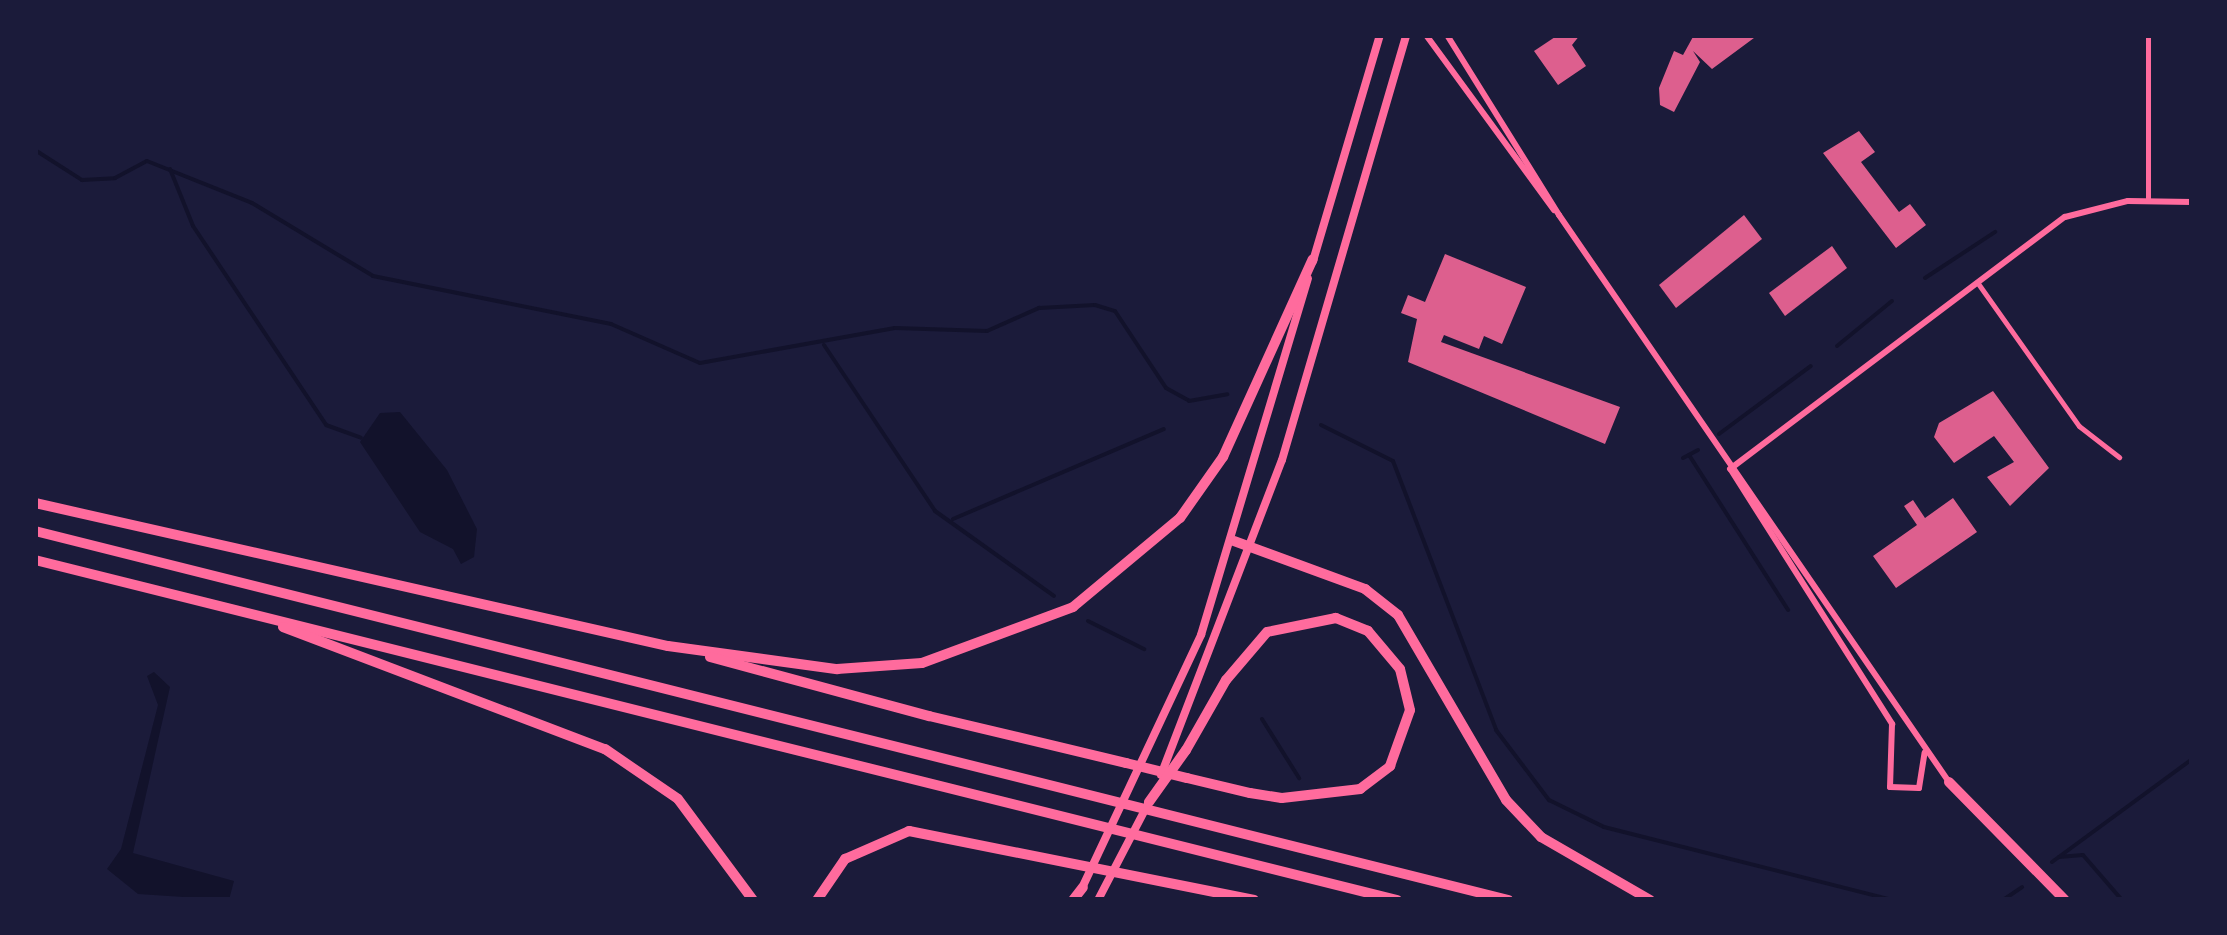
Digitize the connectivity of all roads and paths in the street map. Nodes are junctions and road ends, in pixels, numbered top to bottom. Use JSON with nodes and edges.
{"nodes":[{"id":1,"x":1380,"y":35,"type":"edge"},
{"id":2,"x":1406,"y":35,"type":"edge"},
{"id":3,"x":1426,"y":35,"type":"edge"},
{"id":4,"x":1447,"y":35,"type":"edge"},
{"id":5,"x":2148,"y":35,"type":"edge"},
{"id":6,"x":2148,"y":201,"type":"junction"},
{"id":7,"x":2192,"y":202,"type":"edge"},
{"id":8,"x":1559,"y":214,"type":"junction"},
{"id":9,"x":1313,"y":259,"type":"junction"},
{"id":10,"x":1976,"y":282,"type":"junction"},
{"id":11,"x":2119,"y":457,"type":"dead end"},
{"id":12,"x":1730,"y":469,"type":"junction"},
{"id":13,"x":35,"y":503,"type":"edge"},
{"id":14,"x":35,"y":530,"type":"edge"},
{"id":15,"x":1234,"y":540,"type":"junction"},
{"id":16,"x":1252,"y":547,"type":"junction"},
{"id":17,"x":35,"y":560,"type":"edge"},
{"id":18,"x":273,"y":622,"type":"junction"},
{"id":19,"x":668,"y":646,"type":"junction"},
{"id":20,"x":1924,"y":746,"type":"junction"},
{"id":21,"x":1948,"y":782,"type":"joint"},
{"id":22,"x":1150,"y":802,"type":"junction"},
{"id":23,"x":1083,"y":887,"type":"joint"},
{"id":24,"x":1100,"y":896,"type":"edge"},
{"id":25,"x":752,"y":900,"type":"edge"},
{"id":26,"x":817,"y":900,"type":"edge"},
{"id":27,"x":1074,"y":900,"type":"edge"},
{"id":28,"x":1254,"y":900,"type":"edge"},
{"id":29,"x":1397,"y":900,"type":"edge"},
{"id":30,"x":1508,"y":900,"type":"edge"},
{"id":31,"x":1650,"y":900,"type":"edge"},
{"id":32,"x":2065,"y":900,"type":"edge"}],
"edges":[{"from":1,"to":9,"type":"main road"},
{"from":2,"to":16,"type":"main road"},
{"from":3,"to":8,"type":"street"},
{"from":4,"to":8,"type":"street"},
{"from":5,"to":6,"type":"street"},
{"from":6,"to":7,"type":"street"},
{"from":6,"to":10,"type":"street"},
{"from":8,"to":12,"type":"street"},
{"from":9,"to":15,"type":"main road"},
{"from":9,"to":19,"type":"highway"},
{"from":10,"to":11,"type":"street"},
{"from":10,"to":12,"type":"street"},
{"from":12,"to":20,"type":"street"},
{"from":12,"to":20,"type":"street"},
{"from":13,"to":19,"type":"highway"},
{"from":14,"to":30,"type":"highway"},
{"from":15,"to":16,"type":"highway"},
{"from":15,"to":23,"type":"main road"},
{"from":16,"to":22,"type":"main road"},
{"from":16,"to":31,"type":"highway"},
{"from":17,"to":18,"type":"highway"},
{"from":18,"to":25,"type":"highway"},
{"from":18,"to":29,"type":"highway"},
{"from":19,"to":22,"type":"highway"},
{"from":20,"to":21,"type":"street"},
{"from":21,"to":32,"type":"highway"},
{"from":22,"to":24,"type":"main road"},
{"from":23,"to":27,"type":"highway"},
{"from":26,"to":28,"type":"highway"}]}
